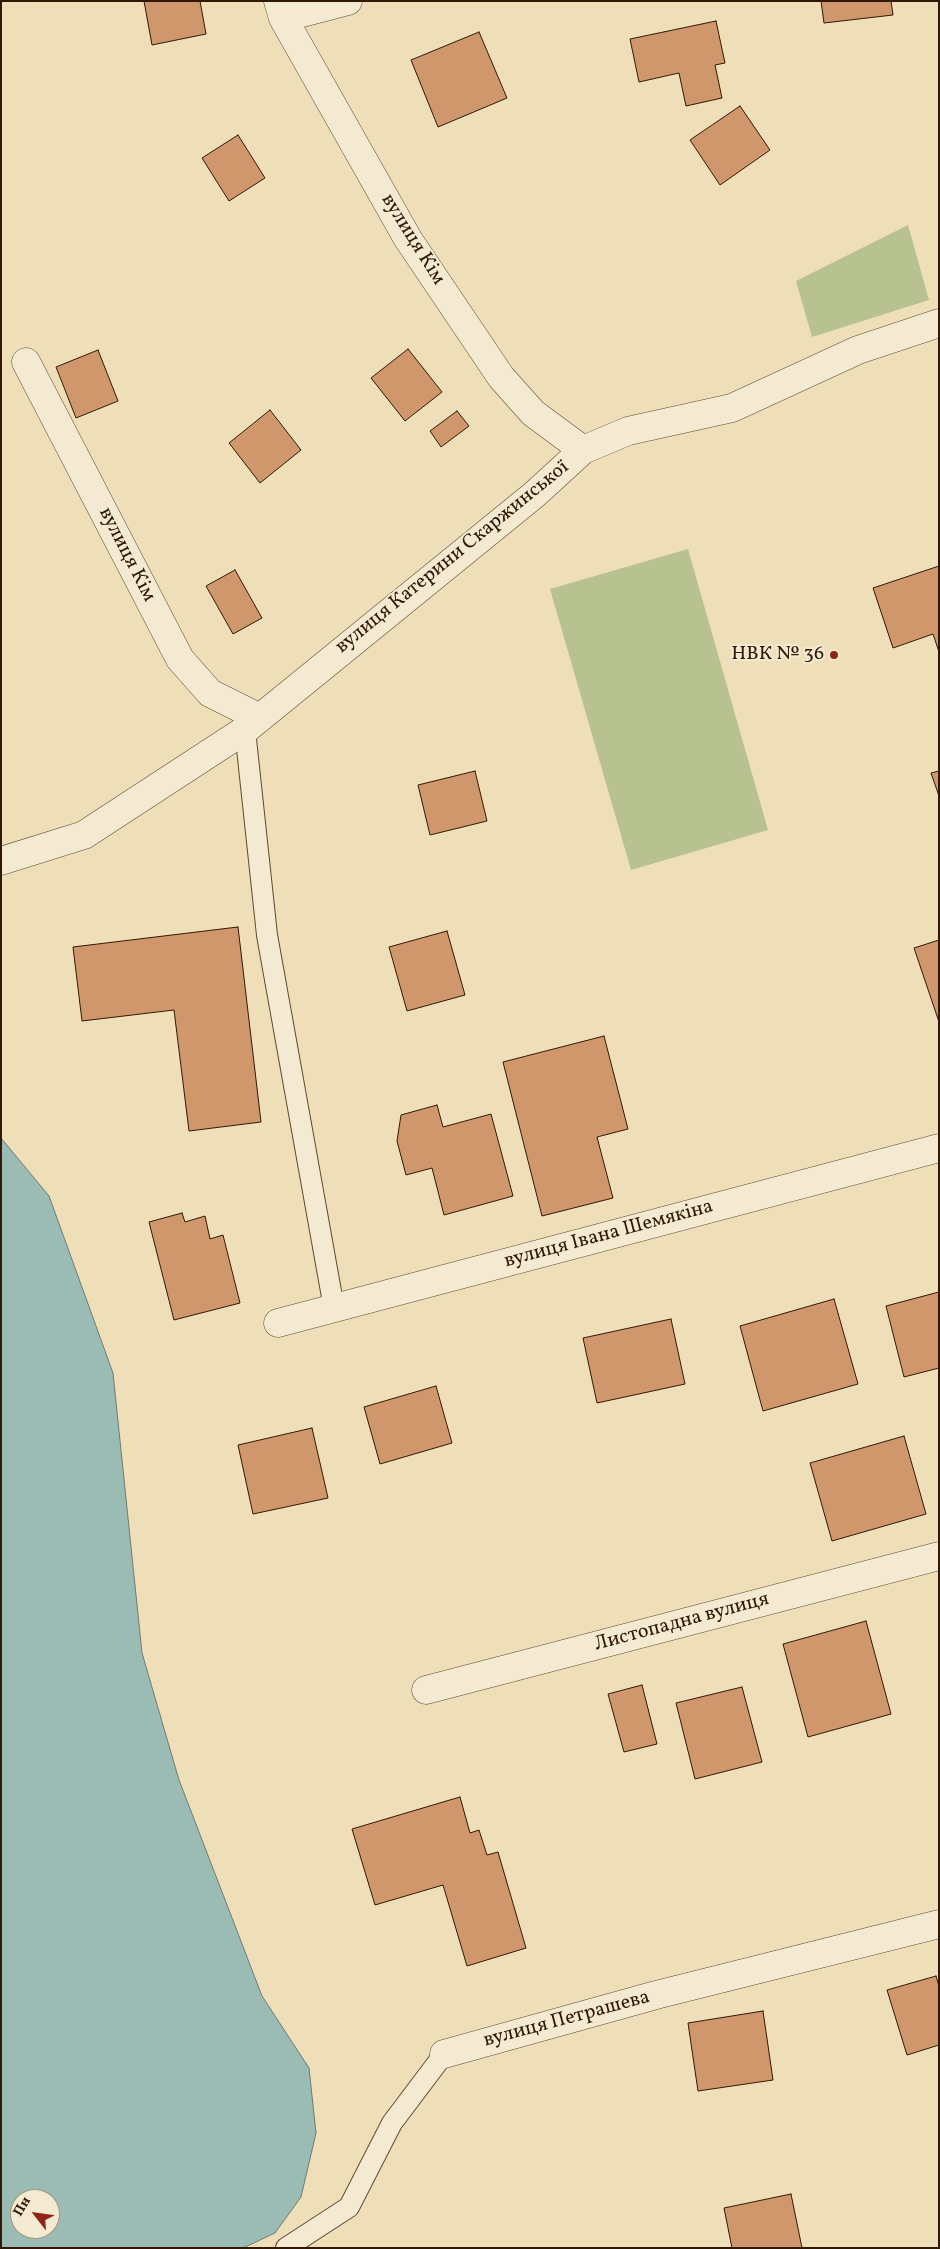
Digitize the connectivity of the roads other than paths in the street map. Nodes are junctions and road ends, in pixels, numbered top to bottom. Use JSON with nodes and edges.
{"nodes":[{"id":1,"x":348,"y":1,"type":"edge"},
{"id":2,"x":280,"y":9,"type":"edge"},
{"id":3,"x":939,"y":323,"type":"edge"},
{"id":4,"x":26,"y":362,"type":"dead end"},
{"id":5,"x":584,"y":450,"type":"junction"},
{"id":6,"x":251,"y":724,"type":"junction"},
{"id":7,"x":1,"y":861,"type":"edge"},
{"id":8,"x":939,"y":1148,"type":"edge"},
{"id":9,"x":334,"y":1308,"type":"junction"},
{"id":10,"x":278,"y":1323,"type":"dead end"},
{"id":11,"x":939,"y":1556,"type":"edge"},
{"id":12,"x":426,"y":1690,"type":"dead end"},
{"id":13,"x":939,"y":1924,"type":"edge"},
{"id":14,"x":444,"y":2054,"type":"joint"},
{"id":15,"x":286,"y":2248,"type":"edge"}],
"edges":[{"from":1,"to":2,"type":"street"},
{"from":2,"to":5,"type":"street","name":"вулиця Кім"},
{"from":3,"to":5,"type":"street","name":"вулиця Катерини Скаржинської"},
{"from":4,"to":6,"type":"street","name":"вулиця Кім"},
{"from":5,"to":6,"type":"street","name":"вулиця Катерини Скаржинської"},
{"from":6,"to":7,"type":"street","name":"вулиця Катерини Скаржинської"},
{"from":6,"to":9,"type":"lane"},
{"from":8,"to":9,"type":"street","name":"вулиця Івана Шемякіна"},
{"from":9,"to":10,"type":"street","name":"вулиця Івана Шемякіна"},
{"from":11,"to":12,"type":"street","name":"Листопадна вулиця"},
{"from":13,"to":14,"type":"street","name":"вулиця Петрашева"},
{"from":14,"to":15,"type":"lane","name":"вулиця Петрашева"}]}
